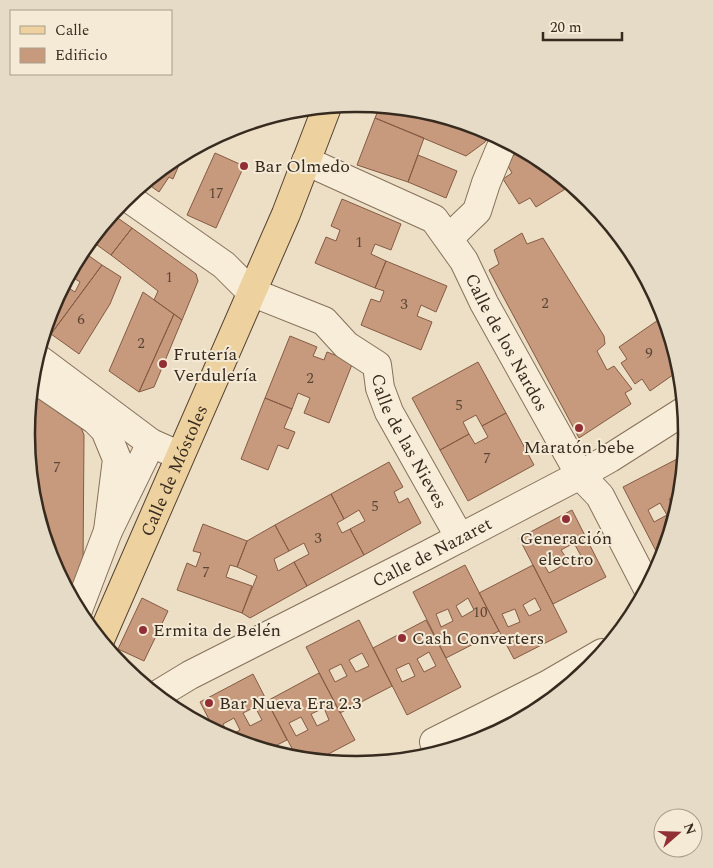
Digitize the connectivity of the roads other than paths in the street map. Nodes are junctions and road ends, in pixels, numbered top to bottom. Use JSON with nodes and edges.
{"nodes":[{"id":1,"x":324,"y":114,"type":"edge"},
{"id":2,"x":501,"y":147,"type":"edge"},
{"id":3,"x":306,"y":161,"type":"junction"},
{"id":4,"x":134,"y":203,"type":"edge"},
{"id":5,"x":449,"y":238,"type":"junction"},
{"id":6,"x":261,"y":296,"type":"junction"},
{"id":7,"x":43,"y":362,"type":"edge"},
{"id":8,"x":39,"y":382,"type":"edge"},
{"id":9,"x":677,"y":415,"type":"edge"},
{"id":10,"x":151,"y":443,"type":"junction"},
{"id":11,"x":179,"y":456,"type":"junction"},
{"id":12,"x":580,"y":475,"type":"junction"},
{"id":13,"x":108,"y":531,"type":"junction"},
{"id":14,"x":460,"y":538,"type":"junction"},
{"id":15,"x":643,"y":580,"type":"edge"},
{"id":16,"x":82,"y":601,"type":"edge"},
{"id":17,"x":103,"y":633,"type":"edge"},
{"id":18,"x":577,"y":668,"type":"edge"},
{"id":19,"x":166,"y":690,"type":"edge"},
{"id":20,"x":434,"y":742,"type":"dead end"}],
"edges":[{"from":1,"to":3,"type":"main road","name":"Calle de Móstoles"},
{"from":2,"to":5,"type":"street"},
{"from":3,"to":5,"type":"street","name":"Calle de los Nardos"},
{"from":3,"to":6,"type":"main road","name":"Calle de Móstoles"},
{"from":4,"to":6,"type":"street"},
{"from":5,"to":12,"type":"street","name":"Calle de los Nardos"},
{"from":6,"to":11,"type":"main road","name":"Calle de Móstoles"},
{"from":6,"to":14,"type":"street","name":"Calle de las Nieves"},
{"from":7,"to":10,"type":"street"},
{"from":8,"to":13,"type":"street"},
{"from":9,"to":12,"type":"street","name":"Calle de Nazaret"},
{"from":10,"to":11,"type":"street"},
{"from":10,"to":13,"type":"street"},
{"from":11,"to":17,"type":"main road","name":"Calle de Móstoles"},
{"from":12,"to":14,"type":"street","name":"Calle de Nazaret"},
{"from":12,"to":15,"type":"street","name":"Calle de los Nardos"},
{"from":13,"to":16,"type":"street"},
{"from":14,"to":19,"type":"street","name":"Calle de Nazaret"},
{"from":18,"to":20,"type":"street"}]}
